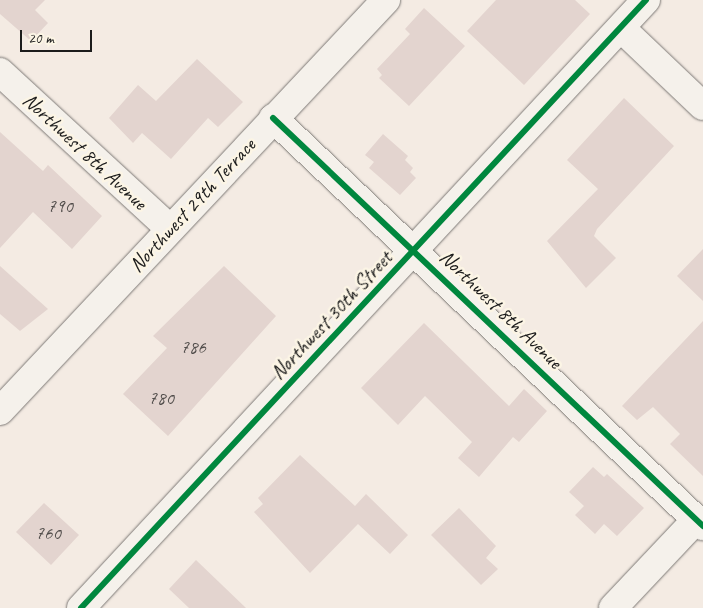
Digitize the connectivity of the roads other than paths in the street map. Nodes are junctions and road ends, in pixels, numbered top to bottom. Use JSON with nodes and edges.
{"nodes":[{"id":1,"x":386,"y":0,"type":"edge"},
{"id":2,"x":646,"y":0,"type":"edge"},
{"id":3,"x":621,"y":28,"type":"junction"},
{"id":4,"x":0,"y":72,"type":"edge"},
{"id":5,"x":703,"y":106,"type":"edge"},
{"id":6,"x":273,"y":118,"type":"junction"},
{"id":7,"x":170,"y":230,"type":"junction"},
{"id":8,"x":415,"y":249,"type":"junction"},
{"id":9,"x":0,"y":412,"type":"edge"},
{"id":10,"x":700,"y":523,"type":"edge"},
{"id":11,"x":81,"y":608,"type":"edge"},
{"id":12,"x":613,"y":608,"type":"edge"}],
"edges":[{"from":1,"to":6,"type":"street","name":"Northwest 29th Terrace"},
{"from":2,"to":3,"type":"street","name":"Northwest 30th Street"},
{"from":3,"to":5,"type":"street"},
{"from":3,"to":8,"type":"street","name":"Northwest 30th Street"},
{"from":4,"to":7,"type":"street","name":"Northwest 8th Avenue"},
{"from":6,"to":7,"type":"street","name":"Northwest 29th Terrace"},
{"from":6,"to":8,"type":"street","name":"Northwest 8th Avenue"},
{"from":7,"to":9,"type":"street","name":"Northwest 29th Terrace"},
{"from":8,"to":10,"type":"street","name":"Northwest 8th Avenue"},
{"from":8,"to":11,"type":"street","name":"Northwest 30th Street"},
{"from":10,"to":12,"type":"street"}]}
